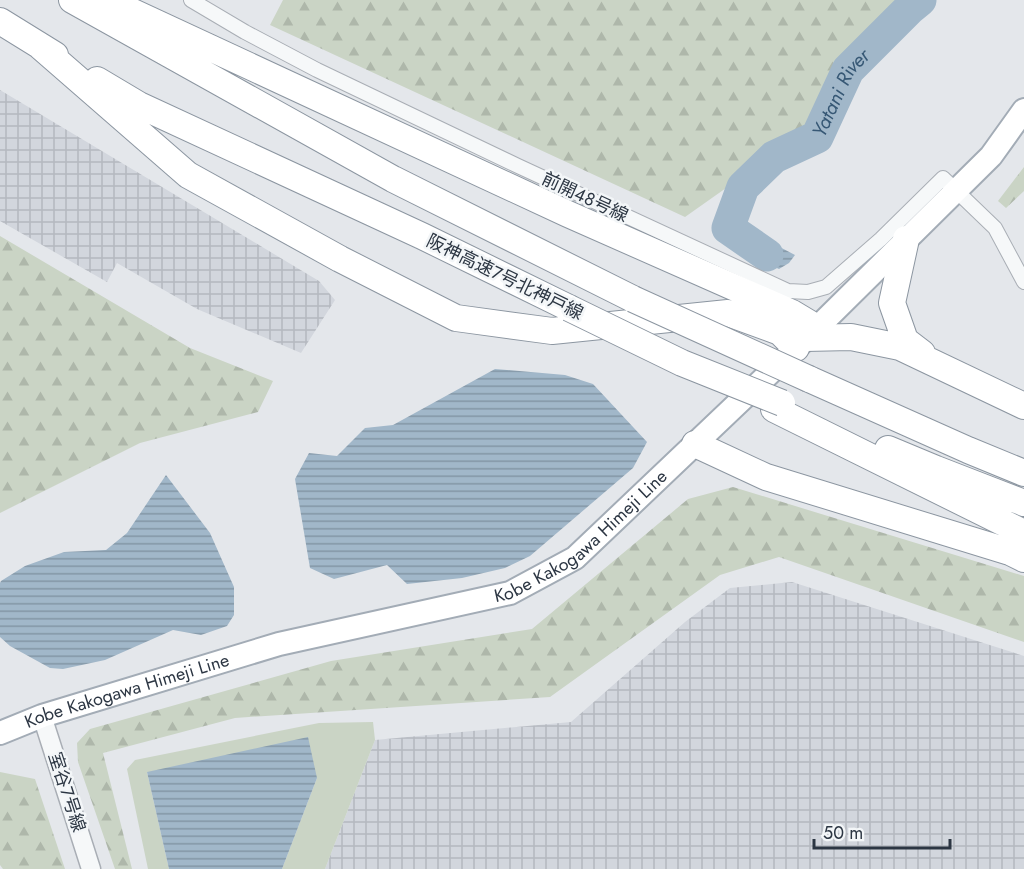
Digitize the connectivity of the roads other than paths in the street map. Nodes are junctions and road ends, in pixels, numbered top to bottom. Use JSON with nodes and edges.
{"nodes":[{"id":1,"x":72,"y":0,"type":"edge"},
{"id":2,"x":107,"y":0,"type":"edge"},
{"id":3,"x":191,"y":0,"type":"edge"},
{"id":4,"x":0,"y":21,"type":"edge"},
{"id":5,"x":41,"y":47,"type":"junction"},
{"id":6,"x":1024,"y":110,"type":"edge"},
{"id":7,"x":956,"y":190,"type":"junction"},
{"id":8,"x":906,"y":239,"type":"junction"},
{"id":9,"x":1024,"y":282,"type":"edge"},
{"id":10,"x":806,"y":338,"type":"junction"},
{"id":11,"x":937,"y":364,"type":"junction"},
{"id":12,"x":1024,"y":405,"type":"edge"},
{"id":13,"x":778,"y":406,"type":"junction"},
{"id":14,"x":695,"y":444,"type":"junction"},
{"id":15,"x":968,"y":450,"type":"junction"},
{"id":16,"x":1024,"y":462,"type":"edge"},
{"id":17,"x":1024,"y":473,"type":"edge"},
{"id":18,"x":1024,"y":503,"type":"edge"},
{"id":19,"x":1024,"y":533,"type":"edge"},
{"id":20,"x":1024,"y":559,"type":"edge"},
{"id":21,"x":42,"y":716,"type":"junction"},
{"id":22,"x":0,"y":733,"type":"edge"},
{"id":23,"x":92,"y":869,"type":"edge"}],
"edges":[{"from":1,"to":15,"type":"highway","name":"阪神高速7号北神戸線","bridge":true},
{"from":2,"to":10,"type":"highway"},
{"from":3,"to":7,"type":"street","name":"前開４８号線"},
{"from":4,"to":5,"type":"highway","name":"阪神高速7号北神戸線"},
{"from":5,"to":10,"type":"highway"},
{"from":5,"to":13,"type":"highway","name":"阪神高速7号北神戸線","bridge":true},
{"from":6,"to":7,"type":"main road","name":"Kobe Kakogawa Himeji Line"},
{"from":7,"to":8,"type":"main road","name":"Kobe Kakogawa Himeji Line"},
{"from":7,"to":9,"type":"street"},
{"from":8,"to":10,"type":"main road","name":"Kobe Kakogawa Himeji Line"},
{"from":8,"to":11,"type":"highway"},
{"from":10,"to":11,"type":"highway"},
{"from":10,"to":14,"type":"main road","name":"Kobe Kakogawa Himeji Line"},
{"from":11,"to":12,"type":"highway"},
{"from":13,"to":18,"type":"highway","name":"阪神高速7号北神戸線"},
{"from":13,"to":19,"type":"highway"},
{"from":14,"to":20,"type":"highway"},
{"from":14,"to":21,"type":"main road","name":"Kobe Kakogawa Himeji Line"},
{"from":15,"to":16,"type":"highway"},
{"from":15,"to":17,"type":"highway","name":"阪神高速7号北神戸線"},
{"from":21,"to":22,"type":"main road","name":"Kobe Kakogawa Himeji Line"},
{"from":21,"to":23,"type":"street","name":"室谷７号線"}]}
